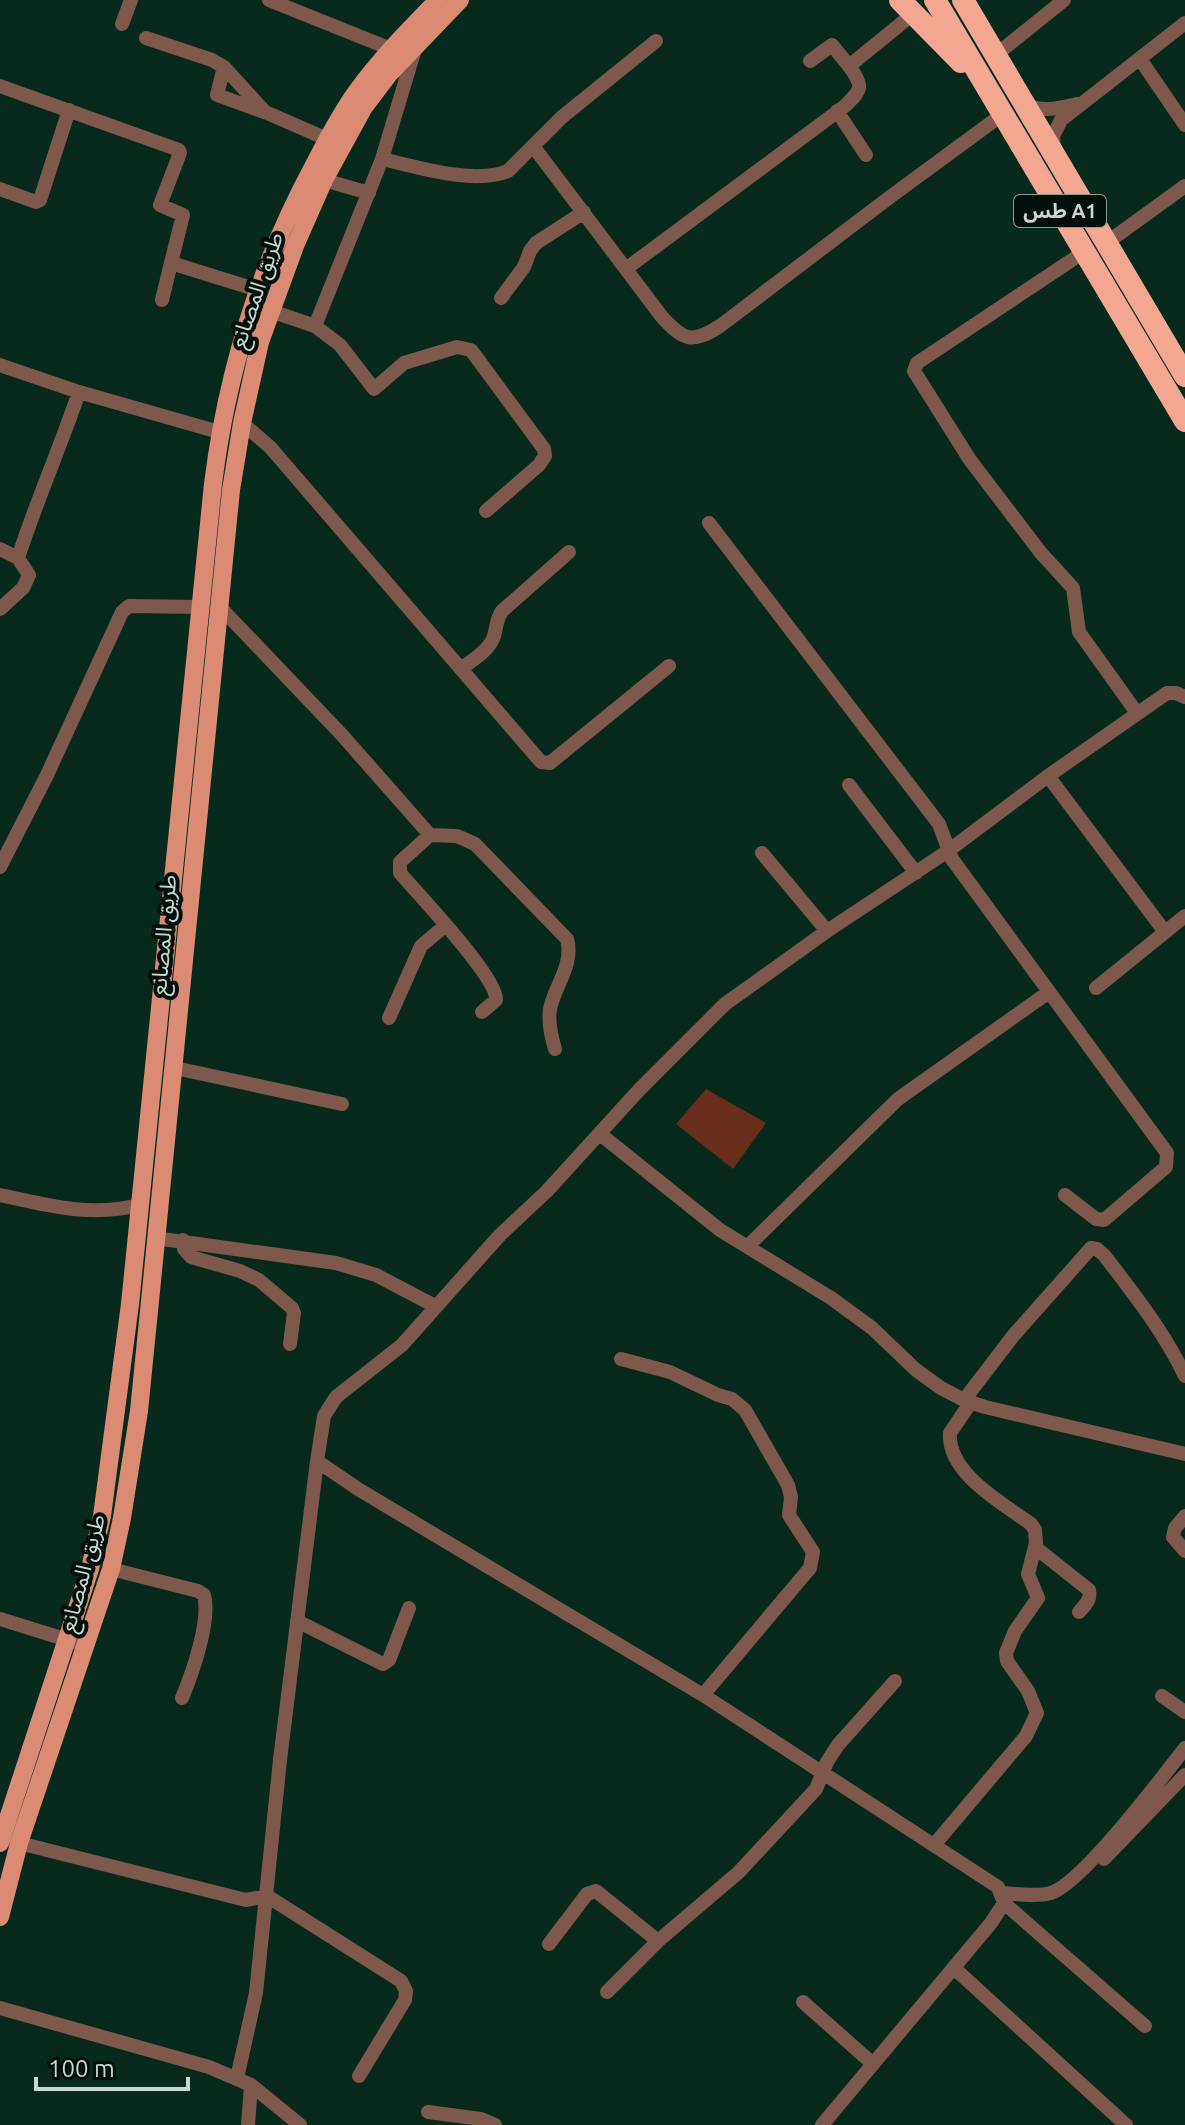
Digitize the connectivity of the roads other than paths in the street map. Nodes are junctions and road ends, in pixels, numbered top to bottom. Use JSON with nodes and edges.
{"nodes":[{"id":1,"x":131,"y":0,"type":"edge"},
{"id":2,"x":269,"y":0,"type":"edge"},
{"id":3,"x":438,"y":0,"type":"edge"},
{"id":4,"x":460,"y":0,"type":"edge"},
{"id":5,"x":935,"y":0,"type":"edge"},
{"id":6,"x":963,"y":0,"type":"edge"},
{"id":7,"x":1064,"y":0,"type":"edge"},
{"id":8,"x":906,"y":7,"type":"edge"},
{"id":9,"x":122,"y":24,"type":"dead end"},
{"id":10,"x":1183,"y":31,"type":"edge"},
{"id":11,"x":146,"y":38,"type":"dead end"},
{"id":12,"x":656,"y":41,"type":"dead end"},
{"id":13,"x":416,"y":45,"type":"junction"},
{"id":14,"x":391,"y":49,"type":"junction"},
{"id":15,"x":997,"y":54,"type":"junction"},
{"id":16,"x":1140,"y":59,"type":"junction"},
{"id":17,"x":810,"y":61,"type":"dead end"},
{"id":18,"x":849,"y":66,"type":"junction"},
{"id":19,"x":224,"y":67,"type":"junction"},
{"id":20,"x":0,"y":86,"type":"edge"},
{"id":21,"x":990,"y":93,"type":"junction"},
{"id":22,"x":1081,"y":103,"type":"junction"},
{"id":23,"x":1025,"y":104,"type":"junction"},
{"id":24,"x":69,"y":110,"type":"junction"},
{"id":25,"x":837,"y":111,"type":"junction"},
{"id":26,"x":265,"y":112,"type":"junction"},
{"id":27,"x":1003,"y":114,"type":"junction"},
{"id":28,"x":1185,"y":125,"type":"edge"},
{"id":29,"x":327,"y":139,"type":"junction"},
{"id":30,"x":533,"y":146,"type":"junction"},
{"id":31,"x":1054,"y":154,"type":"junction"},
{"id":32,"x":866,"y":155,"type":"dead end"},
{"id":33,"x":382,"y":159,"type":"junction"},
{"id":34,"x":324,"y":180,"type":"junction"},
{"id":35,"x":1185,"y":186,"type":"edge"},
{"id":36,"x":0,"y":189,"type":"edge"},
{"id":37,"x":369,"y":193,"type":"junction"},
{"id":38,"x":584,"y":212,"type":"junction"},
{"id":39,"x":1105,"y":244,"type":"junction"},
{"id":40,"x":1084,"y":252,"type":"junction"},
{"id":41,"x":171,"y":263,"type":"junction"},
{"id":42,"x":627,"y":268,"type":"junction"},
{"id":43,"x":255,"y":297,"type":"junction"},
{"id":44,"x":501,"y":298,"type":"dead end"},
{"id":45,"x":162,"y":300,"type":"dead end"},
{"id":46,"x":271,"y":312,"type":"junction"},
{"id":47,"x":315,"y":326,"type":"junction"},
{"id":48,"x":0,"y":365,"type":"edge"},
{"id":49,"x":1185,"y":376,"type":"edge"},
{"id":50,"x":79,"y":392,"type":"junction"},
{"id":51,"x":1185,"y":421,"type":"edge"},
{"id":52,"x":242,"y":423,"type":"junction"},
{"id":53,"x":219,"y":432,"type":"junction"},
{"id":54,"x":486,"y":511,"type":"dead end"},
{"id":55,"x":709,"y":523,"type":"dead end"},
{"id":56,"x":0,"y":549,"type":"edge"},
{"id":57,"x":569,"y":552,"type":"dead end"},
{"id":58,"x":18,"y":558,"type":"junction"},
{"id":59,"x":219,"y":606,"type":"junction"},
{"id":60,"x":199,"y":607,"type":"junction"},
{"id":61,"x":0,"y":609,"type":"edge"},
{"id":62,"x":669,"y":666,"type":"dead end"},
{"id":63,"x":461,"y":669,"type":"junction"},
{"id":64,"x":1185,"y":697,"type":"edge"},
{"id":65,"x":1137,"y":713,"type":"junction"},
{"id":66,"x":1048,"y":776,"type":"junction"},
{"id":67,"x":849,"y":785,"type":"dead end"},
{"id":68,"x":430,"y":835,"type":"junction"},
{"id":69,"x":948,"y":851,"type":"junction"},
{"id":70,"x":762,"y":853,"type":"dead end"},
{"id":71,"x":0,"y":867,"type":"edge"},
{"id":72,"x":916,"y":873,"type":"junction"},
{"id":73,"x":1185,"y":916,"type":"edge"},
{"id":74,"x":446,"y":925,"type":"junction"},
{"id":75,"x":827,"y":931,"type":"junction"},
{"id":76,"x":1165,"y":932,"type":"junction"},
{"id":77,"x":1096,"y":988,"type":"dead end"},
{"id":78,"x":1049,"y":992,"type":"junction"},
{"id":79,"x":482,"y":1012,"type":"dead end"},
{"id":80,"x":389,"y":1018,"type":"dead end"},
{"id":81,"x":555,"y":1049,"type":"dead end"},
{"id":82,"x":175,"y":1068,"type":"junction"},
{"id":83,"x":342,"y":1104,"type":"dead end"},
{"id":84,"x":600,"y":1134,"type":"junction"},
{"id":85,"x":0,"y":1195,"type":"edge"},
{"id":86,"x":1065,"y":1195,"type":"dead end"},
{"id":87,"x":140,"y":1205,"type":"junction"},
{"id":88,"x":155,"y":1238,"type":"junction"},
{"id":89,"x":183,"y":1240,"type":"junction"},
{"id":90,"x":748,"y":1246,"type":"junction"},
{"id":91,"x":435,"y":1306,"type":"junction"},
{"id":92,"x":290,"y":1344,"type":"dead end"},
{"id":93,"x":621,"y":1359,"type":"dead end"},
{"id":94,"x":1185,"y":1376,"type":"edge"},
{"id":95,"x":967,"y":1401,"type":"junction"},
{"id":96,"x":1185,"y":1454,"type":"edge"},
{"id":97,"x":317,"y":1461,"type":"junction"},
{"id":98,"x":1185,"y":1516,"type":"edge"},
{"id":99,"x":1036,"y":1548,"type":"junction"},
{"id":100,"x":1185,"y":1551,"type":"edge"},
{"id":101,"x":111,"y":1569,"type":"junction"},
{"id":102,"x":409,"y":1608,"type":"dead end"},
{"id":103,"x":1079,"y":1612,"type":"dead end"},
{"id":104,"x":0,"y":1619,"type":"edge"},
{"id":105,"x":297,"y":1621,"type":"junction"},
{"id":106,"x":69,"y":1639,"type":"junction"},
{"id":107,"x":87,"y":1646,"type":"junction"},
{"id":108,"x":895,"y":1681,"type":"dead end"},
{"id":109,"x":703,"y":1695,"type":"junction"},
{"id":110,"x":1162,"y":1696,"type":"dead end"},
{"id":111,"x":182,"y":1698,"type":"dead end"},
{"id":112,"x":1185,"y":1712,"type":"edge"},
{"id":113,"x":1185,"y":1748,"type":"edge"},
{"id":114,"x":823,"y":1772,"type":"junction"},
{"id":115,"x":1185,"y":1775,"type":"edge"},
{"id":116,"x":10,"y":1843,"type":"edge"},
{"id":117,"x":934,"y":1845,"type":"junction"},
{"id":118,"x":1077,"y":1876,"type":"junction"},
{"id":119,"x":267,"y":1896,"type":"junction"},
{"id":120,"x":1003,"y":1898,"type":"junction"},
{"id":121,"x":0,"y":1917,"type":"edge"},
{"id":122,"x":658,"y":1941,"type":"junction"},
{"id":123,"x":549,"y":1944,"type":"dead end"},
{"id":124,"x":954,"y":1968,"type":"junction"},
{"id":125,"x":607,"y":1992,"type":"dead end"},
{"id":126,"x":803,"y":2002,"type":"dead end"},
{"id":127,"x":0,"y":2008,"type":"edge"},
{"id":128,"x":1145,"y":2026,"type":"dead end"},
{"id":129,"x":873,"y":2064,"type":"junction"},
{"id":130,"x":359,"y":2076,"type":"dead end"},
{"id":131,"x":244,"y":2082,"type":"junction"},
{"id":132,"x":428,"y":2112,"type":"dead end"},
{"id":133,"x":248,"y":2125,"type":"edge"},
{"id":134,"x":300,"y":2125,"type":"edge"},
{"id":135,"x":495,"y":2125,"type":"edge"},
{"id":136,"x":822,"y":2125,"type":"edge"},
{"id":137,"x":1126,"y":2125,"type":"edge"}],
"edges":[{"from":1,"to":9,"type":"street"},
{"from":2,"to":14,"type":"street"},
{"from":3,"to":14,"type":"main road","name":"طريق المصانع"},
{"from":4,"to":13,"type":"main road","name":"طريق المصانع"},
{"from":5,"to":21,"type":"highway","number":"طس A1"},
{"from":6,"to":15,"type":"highway","number":"طس A1"},
{"from":7,"to":15,"type":"street"},
{"from":8,"to":18,"type":"street"},
{"from":8,"to":21,"type":"highway"},
{"from":10,"to":16,"type":"street"},
{"from":11,"to":19,"type":"street"},
{"from":12,"to":30,"type":"street"},
{"from":13,"to":33,"type":"street"},
{"from":13,"to":34,"type":"main road","name":"طريق المصانع"},
{"from":14,"to":29,"type":"main road","name":"طريق المصانع"},
{"from":15,"to":23,"type":"highway","number":"طس A1"},
{"from":16,"to":22,"type":"street"},
{"from":16,"to":28,"type":"street"},
{"from":17,"to":18,"type":"street"},
{"from":18,"to":25,"type":"street"},
{"from":19,"to":26,"type":"street"},
{"from":19,"to":26,"type":"street"},
{"from":20,"to":24,"type":"street"},
{"from":21,"to":27,"type":"highway","number":"طس A1"},
{"from":22,"to":23,"type":"street"},
{"from":22,"to":31,"type":"street"},
{"from":23,"to":31,"type":"highway","number":"طس A1"},
{"from":24,"to":36,"type":"street"},
{"from":24,"to":41,"type":"street"},
{"from":25,"to":32,"type":"street"},
{"from":25,"to":42,"type":"street"},
{"from":26,"to":29,"type":"street"},
{"from":27,"to":40,"type":"highway","number":"طس A1"},
{"from":27,"to":42,"type":"street"},
{"from":29,"to":43,"type":"main road","name":"طريق المصانع"},
{"from":30,"to":33,"type":"street"},
{"from":30,"to":38,"type":"street"},
{"from":31,"to":39,"type":"highway","number":"طس A1"},
{"from":33,"to":37,"type":"street"},
{"from":34,"to":37,"type":"street"},
{"from":34,"to":46,"type":"main road","name":"طريق المصانع"},
{"from":35,"to":39,"type":"street"},
{"from":37,"to":47,"type":"street"},
{"from":38,"to":42,"type":"street"},
{"from":38,"to":44,"type":"street"},
{"from":39,"to":49,"type":"highway","number":"طس A1"},
{"from":40,"to":51,"type":"highway","number":"طس A1"},
{"from":40,"to":65,"type":"street"},
{"from":41,"to":43,"type":"street"},
{"from":41,"to":45,"type":"street"},
{"from":43,"to":46,"type":"street"},
{"from":43,"to":53,"type":"main road","name":"طريق المصانع"},
{"from":46,"to":47,"type":"street"},
{"from":46,"to":52,"type":"main road","name":"طريق المصانع"},
{"from":47,"to":54,"type":"street"},
{"from":48,"to":50,"type":"street"},
{"from":50,"to":53,"type":"street"},
{"from":50,"to":58,"type":"street"},
{"from":52,"to":59,"type":"main road","name":"طريق المصانع"},
{"from":52,"to":63,"type":"street"},
{"from":53,"to":60,"type":"main road","name":"طريق المصانع"},
{"from":55,"to":69,"type":"street"},
{"from":56,"to":58,"type":"street"},
{"from":57,"to":63,"type":"street"},
{"from":58,"to":61,"type":"street"},
{"from":59,"to":68,"type":"street"},
{"from":59,"to":82,"type":"main road","name":"طريق المصانع"},
{"from":60,"to":71,"type":"street"},
{"from":60,"to":87,"type":"main road","name":"طريق المصانع"},
{"from":62,"to":63,"type":"street"},
{"from":64,"to":65,"type":"street"},
{"from":65,"to":66,"type":"street"},
{"from":66,"to":69,"type":"street"},
{"from":66,"to":76,"type":"street"},
{"from":67,"to":72,"type":"street"},
{"from":68,"to":74,"type":"street"},
{"from":68,"to":81,"type":"street"},
{"from":69,"to":72,"type":"street"},
{"from":69,"to":78,"type":"street"},
{"from":70,"to":75,"type":"street"},
{"from":72,"to":75,"type":"street"},
{"from":73,"to":76,"type":"street"},
{"from":74,"to":79,"type":"street"},
{"from":74,"to":80,"type":"street"},
{"from":75,"to":84,"type":"street"},
{"from":76,"to":77,"type":"street"},
{"from":78,"to":86,"type":"street"},
{"from":78,"to":90,"type":"street"},
{"from":82,"to":83,"type":"street"},
{"from":82,"to":88,"type":"main road","name":"طريق المصانع"},
{"from":84,"to":90,"type":"street"},
{"from":84,"to":91,"type":"street"},
{"from":85,"to":87,"type":"street"},
{"from":87,"to":106,"type":"main road","name":"طريق المصانع"},
{"from":88,"to":89,"type":"street"},
{"from":88,"to":101,"type":"main road","name":"طريق المصانع"},
{"from":89,"to":91,"type":"street"},
{"from":89,"to":92,"type":"street"},
{"from":90,"to":95,"type":"street"},
{"from":91,"to":97,"type":"street"},
{"from":93,"to":109,"type":"street"},
{"from":94,"to":95,"type":"street"},
{"from":95,"to":96,"type":"street"},
{"from":95,"to":99,"type":"street"},
{"from":97,"to":105,"type":"street"},
{"from":97,"to":109,"type":"street"},
{"from":98,"to":100,"type":"street"},
{"from":99,"to":103,"type":"street"},
{"from":99,"to":117,"type":"street"},
{"from":101,"to":107,"type":"main road","name":"طريق المصانع"},
{"from":101,"to":111,"type":"street"},
{"from":102,"to":105,"type":"street"},
{"from":104,"to":106,"type":"street"},
{"from":105,"to":119,"type":"street"},
{"from":106,"to":107,"type":"street"},
{"from":106,"to":116,"type":"main road","name":"طريق المصانع"},
{"from":107,"to":116,"type":"main road","name":"طريق المصانع"},
{"from":108,"to":114,"type":"street"},
{"from":109,"to":114,"type":"street"},
{"from":110,"to":112,"type":"street"},
{"from":113,"to":118,"type":"street"},
{"from":114,"to":117,"type":"street"},
{"from":114,"to":122,"type":"street"},
{"from":115,"to":118,"type":"street"},
{"from":116,"to":119,"type":"street"},
{"from":116,"to":121,"type":"main road","name":"طريق المصانع"},
{"from":117,"to":120,"type":"street"},
{"from":118,"to":120,"type":"street"},
{"from":119,"to":130,"type":"street"},
{"from":119,"to":131,"type":"street"},
{"from":120,"to":124,"type":"street"},
{"from":120,"to":128,"type":"street"},
{"from":122,"to":123,"type":"street"},
{"from":122,"to":125,"type":"street"},
{"from":124,"to":129,"type":"street"},
{"from":124,"to":137,"type":"street"},
{"from":126,"to":129,"type":"street"},
{"from":127,"to":131,"type":"street"},
{"from":129,"to":136,"type":"street"},
{"from":131,"to":133,"type":"street"},
{"from":131,"to":134,"type":"street"},
{"from":132,"to":135,"type":"street"}]}
